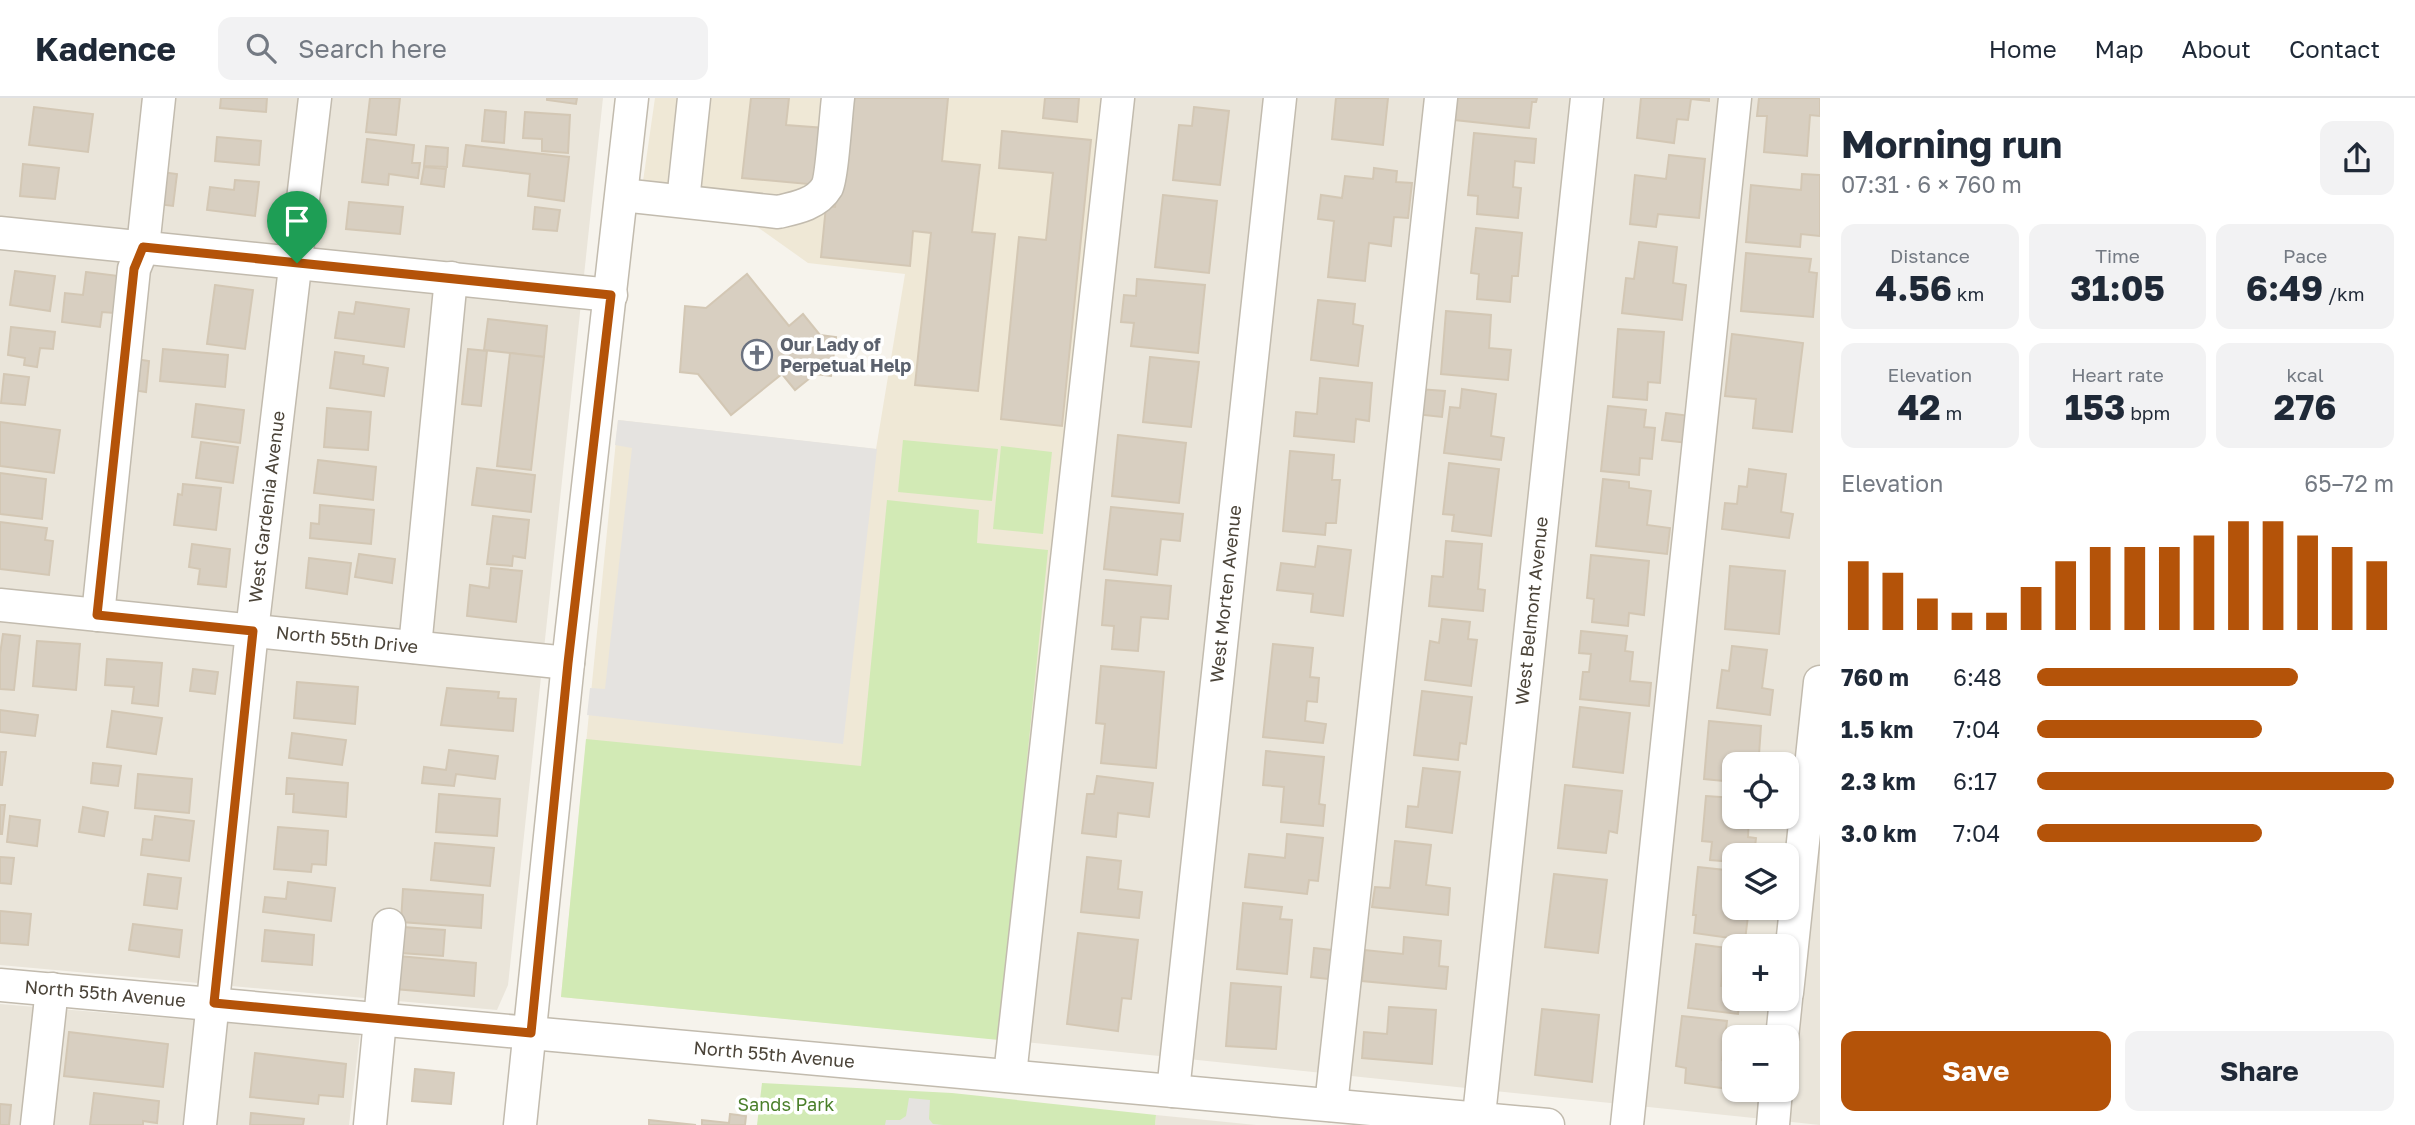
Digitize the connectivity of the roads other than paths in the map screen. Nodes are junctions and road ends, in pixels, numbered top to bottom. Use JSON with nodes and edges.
{"nodes":[{"id":1,"x":159,"y":98,"type":"edge"},
{"id":2,"x":316,"y":98,"type":"edge"},
{"id":3,"x":632,"y":98,"type":"edge"},
{"id":4,"x":694,"y":98,"type":"edge"},
{"id":5,"x":838,"y":98,"type":"edge"},
{"id":6,"x":1118,"y":98,"type":"edge"},
{"id":7,"x":1280,"y":98,"type":"edge"},
{"id":8,"x":1441,"y":98,"type":"edge"},
{"id":9,"x":1587,"y":98,"type":"edge"},
{"id":10,"x":1735,"y":98,"type":"edge"},
{"id":11,"x":622,"y":195,"type":"junction"},
{"id":12,"x":683,"y":201,"type":"junction"},
{"id":13,"x":0,"y":233,"type":"edge"},
{"id":14,"x":143,"y":247,"type":"junction"},
{"id":15,"x":297,"y":263,"type":"junction"},
{"id":16,"x":451,"y":278,"type":"junction"},
{"id":17,"x":611,"y":295,"type":"junction"},
{"id":18,"x":0,"y":605,"type":"edge"},
{"id":19,"x":97,"y":615,"type":"junction"},
{"id":20,"x":253,"y":631,"type":"junction"},
{"id":21,"x":415,"y":647,"type":"junction"},
{"id":22,"x":568,"y":663,"type":"junction"},
{"id":23,"x":1820,"y":682,"type":"edge"},
{"id":24,"x":389,"y":925,"type":"dead end"},
{"id":25,"x":1793,"y":934,"type":"edge"},
{"id":26,"x":0,"y":985,"type":"edge"},
{"id":27,"x":52,"y":989,"type":"junction"},
{"id":28,"x":214,"y":1003,"type":"junction"},
{"id":29,"x":380,"y":1019,"type":"junction"},
{"id":30,"x":531,"y":1033,"type":"junction"},
{"id":31,"x":1010,"y":1075,"type":"junction"},
{"id":32,"x":1173,"y":1091,"type":"junction"},
{"id":33,"x":1775,"y":1102,"type":"edge"},
{"id":34,"x":1331,"y":1105,"type":"junction"},
{"id":35,"x":1478,"y":1122,"type":"edge"},
{"id":36,"x":37,"y":1125,"type":"edge"},
{"id":37,"x":200,"y":1125,"type":"edge"},
{"id":38,"x":370,"y":1125,"type":"edge"},
{"id":39,"x":520,"y":1125,"type":"edge"},
{"id":40,"x":1548,"y":1125,"type":"edge"},
{"id":41,"x":1627,"y":1125,"type":"edge"},
{"id":42,"x":1773,"y":1125,"type":"edge"}],
"edges":[{"from":1,"to":14,"type":"street"},
{"from":2,"to":15,"type":"street","name":"West Gardenia Avenue"},
{"from":3,"to":11,"type":"street"},
{"from":4,"to":12,"type":"street"},
{"from":5,"to":12,"type":"street"},
{"from":6,"to":31,"type":"street"},
{"from":7,"to":32,"type":"street","name":"West Morten Avenue"},
{"from":8,"to":34,"type":"street"},
{"from":9,"to":35,"type":"street","name":"West Belmont Avenue"},
{"from":10,"to":41,"type":"street"},
{"from":11,"to":12,"type":"street"},
{"from":11,"to":17,"type":"street"},
{"from":13,"to":14,"type":"street"},
{"from":14,"to":15,"type":"street"},
{"from":14,"to":19,"type":"street"},
{"from":15,"to":16,"type":"street"},
{"from":15,"to":20,"type":"street","name":"West Gardenia Avenue"},
{"from":16,"to":17,"type":"street"},
{"from":16,"to":21,"type":"street"},
{"from":17,"to":22,"type":"street"},
{"from":18,"to":19,"type":"street","name":"North 55th Drive"},
{"from":19,"to":20,"type":"street","name":"North 55th Drive"},
{"from":20,"to":21,"type":"street","name":"North 55th Drive"},
{"from":20,"to":28,"type":"street","name":"West Gardenia Avenue"},
{"from":21,"to":22,"type":"street","name":"North 55th Drive"},
{"from":22,"to":30,"type":"street"},
{"from":23,"to":25,"type":"street"},
{"from":24,"to":29,"type":"street"},
{"from":26,"to":27,"type":"street","name":"North 55th Avenue"},
{"from":27,"to":28,"type":"street","name":"North 55th Avenue"},
{"from":27,"to":36,"type":"street"},
{"from":28,"to":29,"type":"street","name":"North 55th Avenue"},
{"from":28,"to":37,"type":"street","name":"West Gardenia Avenue"},
{"from":29,"to":30,"type":"street","name":"North 55th Avenue"},
{"from":29,"to":38,"type":"street"},
{"from":30,"to":31,"type":"street","name":"North 55th Avenue"},
{"from":30,"to":39,"type":"street"},
{"from":31,"to":32,"type":"street","name":"North 55th Avenue"},
{"from":32,"to":34,"type":"street","name":"North 55th Avenue"},
{"from":33,"to":42,"type":"street"},
{"from":34,"to":35,"type":"street","name":"North 55th Avenue"},
{"from":35,"to":40,"type":"street","name":"North 55th Avenue"}]}
